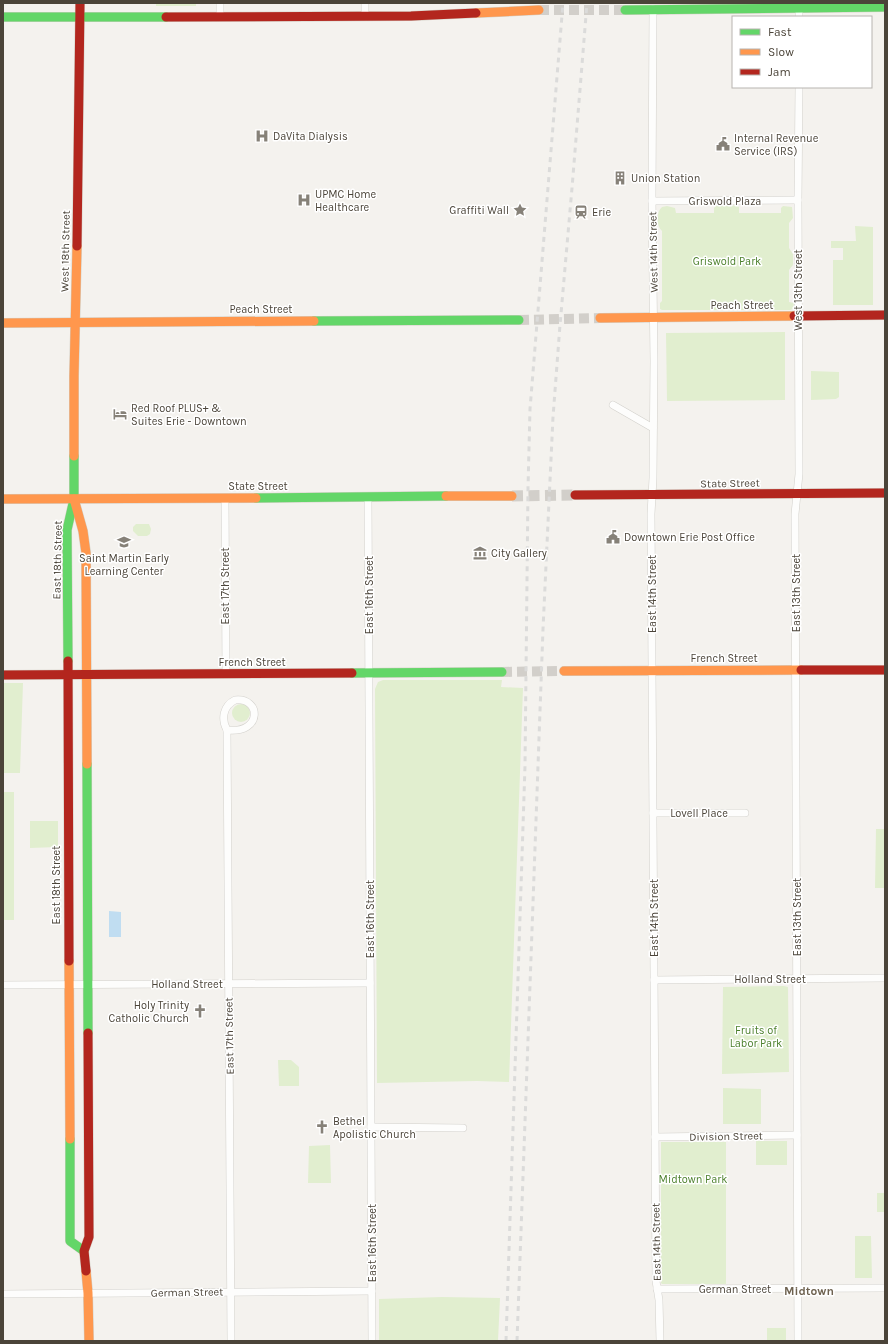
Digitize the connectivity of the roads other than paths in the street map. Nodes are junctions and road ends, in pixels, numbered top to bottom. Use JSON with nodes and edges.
{"nodes":[{"id":1,"x":80,"y":3,"type":"edge"},
{"id":2,"x":220,"y":3,"type":"edge"},
{"id":3,"x":364,"y":3,"type":"edge"},
{"id":4,"x":724,"y":6,"type":"edge"},
{"id":5,"x":782,"y":6,"type":"edge"},
{"id":6,"x":885,"y":7,"type":"edge"},
{"id":7,"x":653,"y":9,"type":"junction"},
{"id":8,"x":539,"y":10,"type":"tunnel mouth"},
{"id":9,"x":625,"y":10,"type":"tunnel mouth"},
{"id":10,"x":799,"y":12,"type":"edge"},
{"id":11,"x":220,"y":16,"type":"junction"},
{"id":12,"x":365,"y":16,"type":"junction"},
{"id":13,"x":3,"y":17,"type":"edge"},
{"id":14,"x":80,"y":17,"type":"junction"},
{"id":15,"x":799,"y":88,"type":"edge"},
{"id":16,"x":798,"y":200,"type":"junction"},
{"id":17,"x":652,"y":201,"type":"junction"},
{"id":18,"x":885,"y":315,"type":"edge"},
{"id":19,"x":798,"y":316,"type":"junction"},
{"id":20,"x":654,"y":317,"type":"junction"},
{"id":21,"x":600,"y":318,"type":"tunnel mouth"},
{"id":22,"x":519,"y":320,"type":"tunnel mouth"},
{"id":23,"x":76,"y":322,"type":"junction"},
{"id":24,"x":3,"y":323,"type":"edge"},
{"id":25,"x":613,"y":405,"type":"dead end"},
{"id":26,"x":653,"y":428,"type":"junction"},
{"id":27,"x":885,"y":493,"type":"edge"},
{"id":28,"x":797,"y":494,"type":"junction"},
{"id":29,"x":652,"y":495,"type":"junction"},
{"id":30,"x":512,"y":496,"type":"tunnel mouth"},
{"id":31,"x":575,"y":496,"type":"tunnel mouth"},
{"id":32,"x":368,"y":497,"type":"junction"},
{"id":33,"x":225,"y":498,"type":"junction"},
{"id":34,"x":3,"y":499,"type":"edge"},
{"id":35,"x":74,"y":499,"type":"junction"},
{"id":36,"x":796,"y":670,"type":"junction"},
{"id":37,"x":885,"y":670,"type":"edge"},
{"id":38,"x":564,"y":671,"type":"tunnel mouth"},
{"id":39,"x":652,"y":671,"type":"junction"},
{"id":40,"x":502,"y":672,"type":"tunnel mouth"},
{"id":41,"x":369,"y":673,"type":"junction"},
{"id":42,"x":226,"y":674,"type":"junction"},
{"id":43,"x":3,"y":675,"type":"edge"},
{"id":44,"x":67,"y":675,"type":"junction"},
{"id":45,"x":87,"y":675,"type":"junction"},
{"id":46,"x":227,"y":730,"type":"junction"},
{"id":47,"x":654,"y":813,"type":"junction"},
{"id":48,"x":745,"y":813,"type":"dead end"},
{"id":49,"x":797,"y":978,"type":"junction"},
{"id":50,"x":885,"y":978,"type":"edge"},
{"id":51,"x":654,"y":980,"type":"junction"},
{"id":52,"x":370,"y":983,"type":"junction"},
{"id":53,"x":69,"y":984,"type":"junction"},
{"id":54,"x":88,"y":984,"type":"junction"},
{"id":55,"x":228,"y":984,"type":"junction"},
{"id":56,"x":3,"y":985,"type":"edge"},
{"id":57,"x":371,"y":1127,"type":"junction"},
{"id":58,"x":463,"y":1128,"type":"dead end"},
{"id":59,"x":797,"y":1135,"type":"junction"},
{"id":60,"x":656,"y":1137,"type":"junction"},
{"id":61,"x":84,"y":1251,"type":"junction"},
{"id":62,"x":885,"y":1288,"type":"edge"},
{"id":63,"x":657,"y":1289,"type":"junction"},
{"id":64,"x":798,"y":1289,"type":"junction"},
{"id":65,"x":372,"y":1291,"type":"junction"},
{"id":66,"x":231,"y":1292,"type":"junction"},
{"id":67,"x":88,"y":1293,"type":"junction"},
{"id":68,"x":3,"y":1294,"type":"edge"},
{"id":69,"x":89,"y":1341,"type":"edge"},
{"id":70,"x":231,"y":1341,"type":"edge"},
{"id":71,"x":372,"y":1341,"type":"edge"},
{"id":72,"x":660,"y":1341,"type":"edge"},
{"id":73,"x":798,"y":1341,"type":"edge"}],
"edges":[{"from":1,"to":14,"type":"main road","name":"West 18th Street"},
{"from":2,"to":11,"type":"street"},
{"from":3,"to":12,"type":"street"},
{"from":4,"to":5,"type":"main road"},
{"from":4,"to":7,"type":"main road"},
{"from":5,"to":10,"type":"main road"},
{"from":6,"to":10,"type":"main road"},
{"from":7,"to":9,"type":"main road"},
{"from":7,"to":17,"type":"street","name":"West 14th Street"},
{"from":8,"to":12,"type":"main road"},
{"from":11,"to":12,"type":"main road"},
{"from":11,"to":14,"type":"main road"},
{"from":13,"to":14,"type":"main road"},
{"from":14,"to":23,"type":"main road","name":"West 18th Street"},
{"from":15,"to":16,"type":"street","name":"West 13th Street"},
{"from":16,"to":17,"type":"street","name":"Griswold Plaza"},
{"from":16,"to":19,"type":"street","name":"West 13th Street"},
{"from":17,"to":20,"type":"street","name":"West 14th Street"},
{"from":18,"to":19,"type":"main road","name":"Peach Street"},
{"from":19,"to":20,"type":"main road","name":"Peach Street"},
{"from":19,"to":28,"type":"street","name":"West 13th Street"},
{"from":20,"to":21,"type":"main road","name":"Peach Street"},
{"from":20,"to":26,"type":"street","name":"West 14th Street"},
{"from":22,"to":23,"type":"main road","name":"Peach Street"},
{"from":23,"to":24,"type":"main road","name":"Peach Street"},
{"from":23,"to":35,"type":"main road","name":"West 18th Street"},
{"from":25,"to":26,"type":"street"},
{"from":26,"to":29,"type":"street","name":"West 14th Street"},
{"from":27,"to":28,"type":"main road","name":"State Street"},
{"from":28,"to":29,"type":"main road","name":"State Street"},
{"from":28,"to":36,"type":"street","name":"East 13th Street"},
{"from":29,"to":31,"type":"main road","name":"State Street"},
{"from":29,"to":39,"type":"street","name":"East 14th Street"},
{"from":30,"to":32,"type":"main road","name":"State Street"},
{"from":32,"to":33,"type":"main road","name":"State Street"},
{"from":32,"to":41,"type":"street","name":"East 16th Street"},
{"from":33,"to":35,"type":"main road","name":"State Street"},
{"from":33,"to":42,"type":"street","name":"East 17th Street"},
{"from":34,"to":35,"type":"main road","name":"State Street"},
{"from":35,"to":44,"type":"main road","name":"East 18th Street"},
{"from":35,"to":45,"type":"main road","name":"East 18th Street"},
{"from":36,"to":37,"type":"main road","name":"French Street"},
{"from":36,"to":39,"type":"main road","name":"French Street"},
{"from":36,"to":49,"type":"street","name":"East 13th Street"},
{"from":38,"to":39,"type":"main road","name":"French Street"},
{"from":39,"to":47,"type":"street","name":"East 14th Street"},
{"from":40,"to":41,"type":"main road","name":"French Street"},
{"from":41,"to":42,"type":"main road","name":"French Street"},
{"from":41,"to":52,"type":"street","name":"East 16th Street"},
{"from":42,"to":45,"type":"main road","name":"French Street"},
{"from":43,"to":44,"type":"main road","name":"French Street"},
{"from":44,"to":45,"type":"main road","name":"French Street"},
{"from":44,"to":53,"type":"main road","name":"East 18th Street"},
{"from":45,"to":54,"type":"main road","name":"East 18th Street"},
{"from":46,"to":46,"type":"street","name":"East 17th Street"},
{"from":46,"to":55,"type":"street","name":"East 17th Street"},
{"from":47,"to":48,"type":"street","name":"Lovell Place"},
{"from":47,"to":51,"type":"street","name":"East 14th Street"},
{"from":49,"to":50,"type":"street","name":"Holland Street"},
{"from":49,"to":51,"type":"street","name":"Holland Street"},
{"from":49,"to":59,"type":"street","name":"East 13th Street"},
{"from":51,"to":60,"type":"street","name":"East 14th Street"},
{"from":52,"to":55,"type":"street","name":"Holland Street"},
{"from":52,"to":57,"type":"street","name":"East 16th Street"},
{"from":53,"to":54,"type":"street","name":"Holland Street"},
{"from":53,"to":56,"type":"street","name":"Holland Street"},
{"from":53,"to":61,"type":"main road","name":"East 18th Street"},
{"from":54,"to":55,"type":"street","name":"Holland Street"},
{"from":54,"to":61,"type":"main road","name":"East 18th Street"},
{"from":55,"to":66,"type":"street","name":"East 17th Street"},
{"from":57,"to":58,"type":"street"},
{"from":57,"to":65,"type":"street","name":"East 16th Street"},
{"from":59,"to":60,"type":"street","name":"Division Street"},
{"from":59,"to":64,"type":"street","name":"East 13th Street"},
{"from":60,"to":63,"type":"street","name":"East 14th Street"},
{"from":61,"to":67,"type":"main road","name":"East 18th Street"},
{"from":62,"to":64,"type":"street","name":"German Street"},
{"from":63,"to":64,"type":"street","name":"German Street"},
{"from":63,"to":72,"type":"street","name":"East 14th Street"},
{"from":64,"to":73,"type":"street","name":"East 13th Street"},
{"from":65,"to":66,"type":"street","name":"German Street"},
{"from":65,"to":71,"type":"street","name":"East 16th Street"},
{"from":66,"to":67,"type":"street","name":"German Street"},
{"from":66,"to":70,"type":"street","name":"East 17th Street"},
{"from":67,"to":68,"type":"street","name":"German Street"},
{"from":67,"to":69,"type":"main road","name":"East 18th Street"}]}
